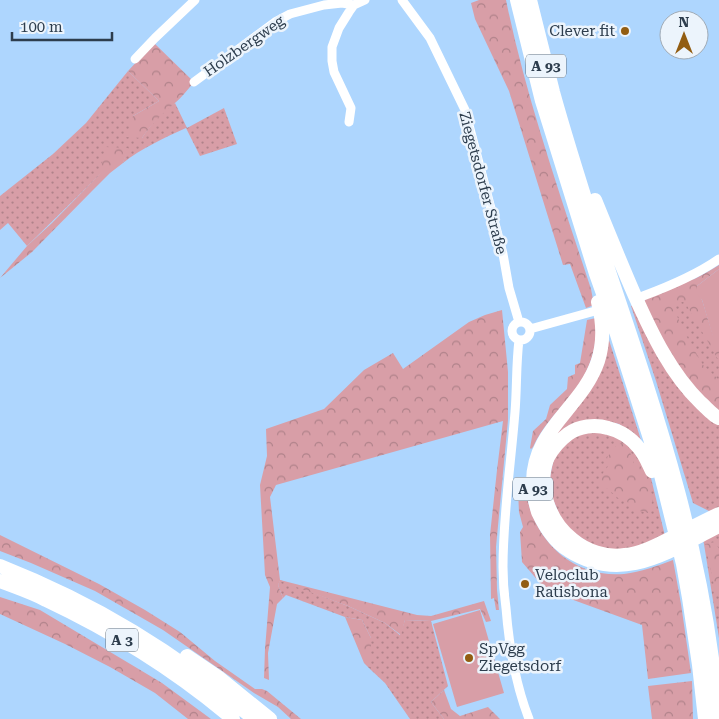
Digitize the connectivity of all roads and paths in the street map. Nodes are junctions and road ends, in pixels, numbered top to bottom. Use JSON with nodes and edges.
{"nodes":[{"id":1,"x":195,"y":0,"type":"edge"},
{"id":2,"x":366,"y":0,"type":"edge"},
{"id":3,"x":402,"y":0,"type":"edge"},
{"id":4,"x":517,"y":0,"type":"edge"},
{"id":5,"x":530,"y":0,"type":"edge"},
{"id":6,"x":354,"y":5,"type":"junction"},
{"id":7,"x":136,"y":59,"type":"dead end"},
{"id":8,"x":194,"y":82,"type":"dead end"},
{"id":9,"x":349,"y":122,"type":"dead end"},
{"id":10,"x":564,"y":131,"type":"junction"},
{"id":11,"x":719,"y":259,"type":"edge"},
{"id":12,"x":596,"y":274,"type":"junction"},
{"id":13,"x":643,"y":296,"type":"dead end"},
{"id":14,"x":595,"y":311,"type":"dead end"},
{"id":15,"x":519,"y":322,"type":"junction"},
{"id":16,"x":530,"y":329,"type":"junction"},
{"id":17,"x":519,"y":340,"type":"junction"},
{"id":18,"x":719,"y":418,"type":"edge"},
{"id":19,"x":674,"y":511,"type":"junction"},
{"id":20,"x":719,"y":514,"type":"edge"},
{"id":21,"x":719,"y":526,"type":"edge"},
{"id":22,"x":689,"y":562,"type":"junction"},
{"id":23,"x":0,"y":566,"type":"edge"},
{"id":24,"x":0,"y":581,"type":"edge"},
{"id":25,"x":149,"y":640,"type":"junction"},
{"id":26,"x":719,"y":676,"type":"edge"},
{"id":27,"x":240,"y":694,"type":"junction"},
{"id":28,"x":717,"y":698,"type":"junction"},
{"id":29,"x":233,"y":719,"type":"edge"},
{"id":30,"x":254,"y":719,"type":"edge"},
{"id":31,"x":270,"y":719,"type":"edge"},
{"id":32,"x":277,"y":719,"type":"edge"},
{"id":33,"x":529,"y":719,"type":"edge"},
{"id":34,"x":705,"y":719,"type":"edge"},
{"id":35,"x":718,"y":719,"type":"edge"}],
"edges":[{"from":1,"to":7,"type":"street"},
{"from":2,"to":6,"type":"street"},
{"from":3,"to":15,"type":"street","name":"Ziegetsdorfer Straße"},
{"from":4,"to":12,"type":"highway","number":"A 93"},
{"from":5,"to":10,"type":"highway","number":"A 93"},
{"from":6,"to":8,"type":"street","name":"Holzbergweg"},
{"from":6,"to":9,"type":"street"},
{"from":10,"to":18,"type":"highway"},
{"from":10,"to":19,"type":"highway","number":"A 93"},
{"from":11,"to":13,"type":"street"},
{"from":12,"to":19,"type":"highway","number":"A 93"},
{"from":12,"to":21,"type":"highway","number":"A 93"},
{"from":14,"to":16,"type":"street"},
{"from":15,"to":16,"type":"street"},
{"from":15,"to":17,"type":"street"},
{"from":16,"to":17,"type":"street"},
{"from":17,"to":33,"type":"street"},
{"from":19,"to":20,"type":"highway","number":"A 93"},
{"from":19,"to":22,"type":"highway","number":"A 93"},
{"from":22,"to":28,"type":"highway","number":"A 93"},
{"from":22,"to":34,"type":"highway","number":"A 93"},
{"from":23,"to":25,"type":"highway","number":"A 3"},
{"from":24,"to":29,"type":"highway","number":"A 3"},
{"from":25,"to":27,"type":"highway","number":"A 3"},
{"from":25,"to":30,"type":"highway","number":"A 3"},
{"from":26,"to":28,"type":"highway","number":"A 93"},
{"from":27,"to":31,"type":"highway","number":"A 3"},
{"from":27,"to":32,"type":"highway","number":"A 3"},
{"from":28,"to":35,"type":"highway","number":"A 93"}]}
